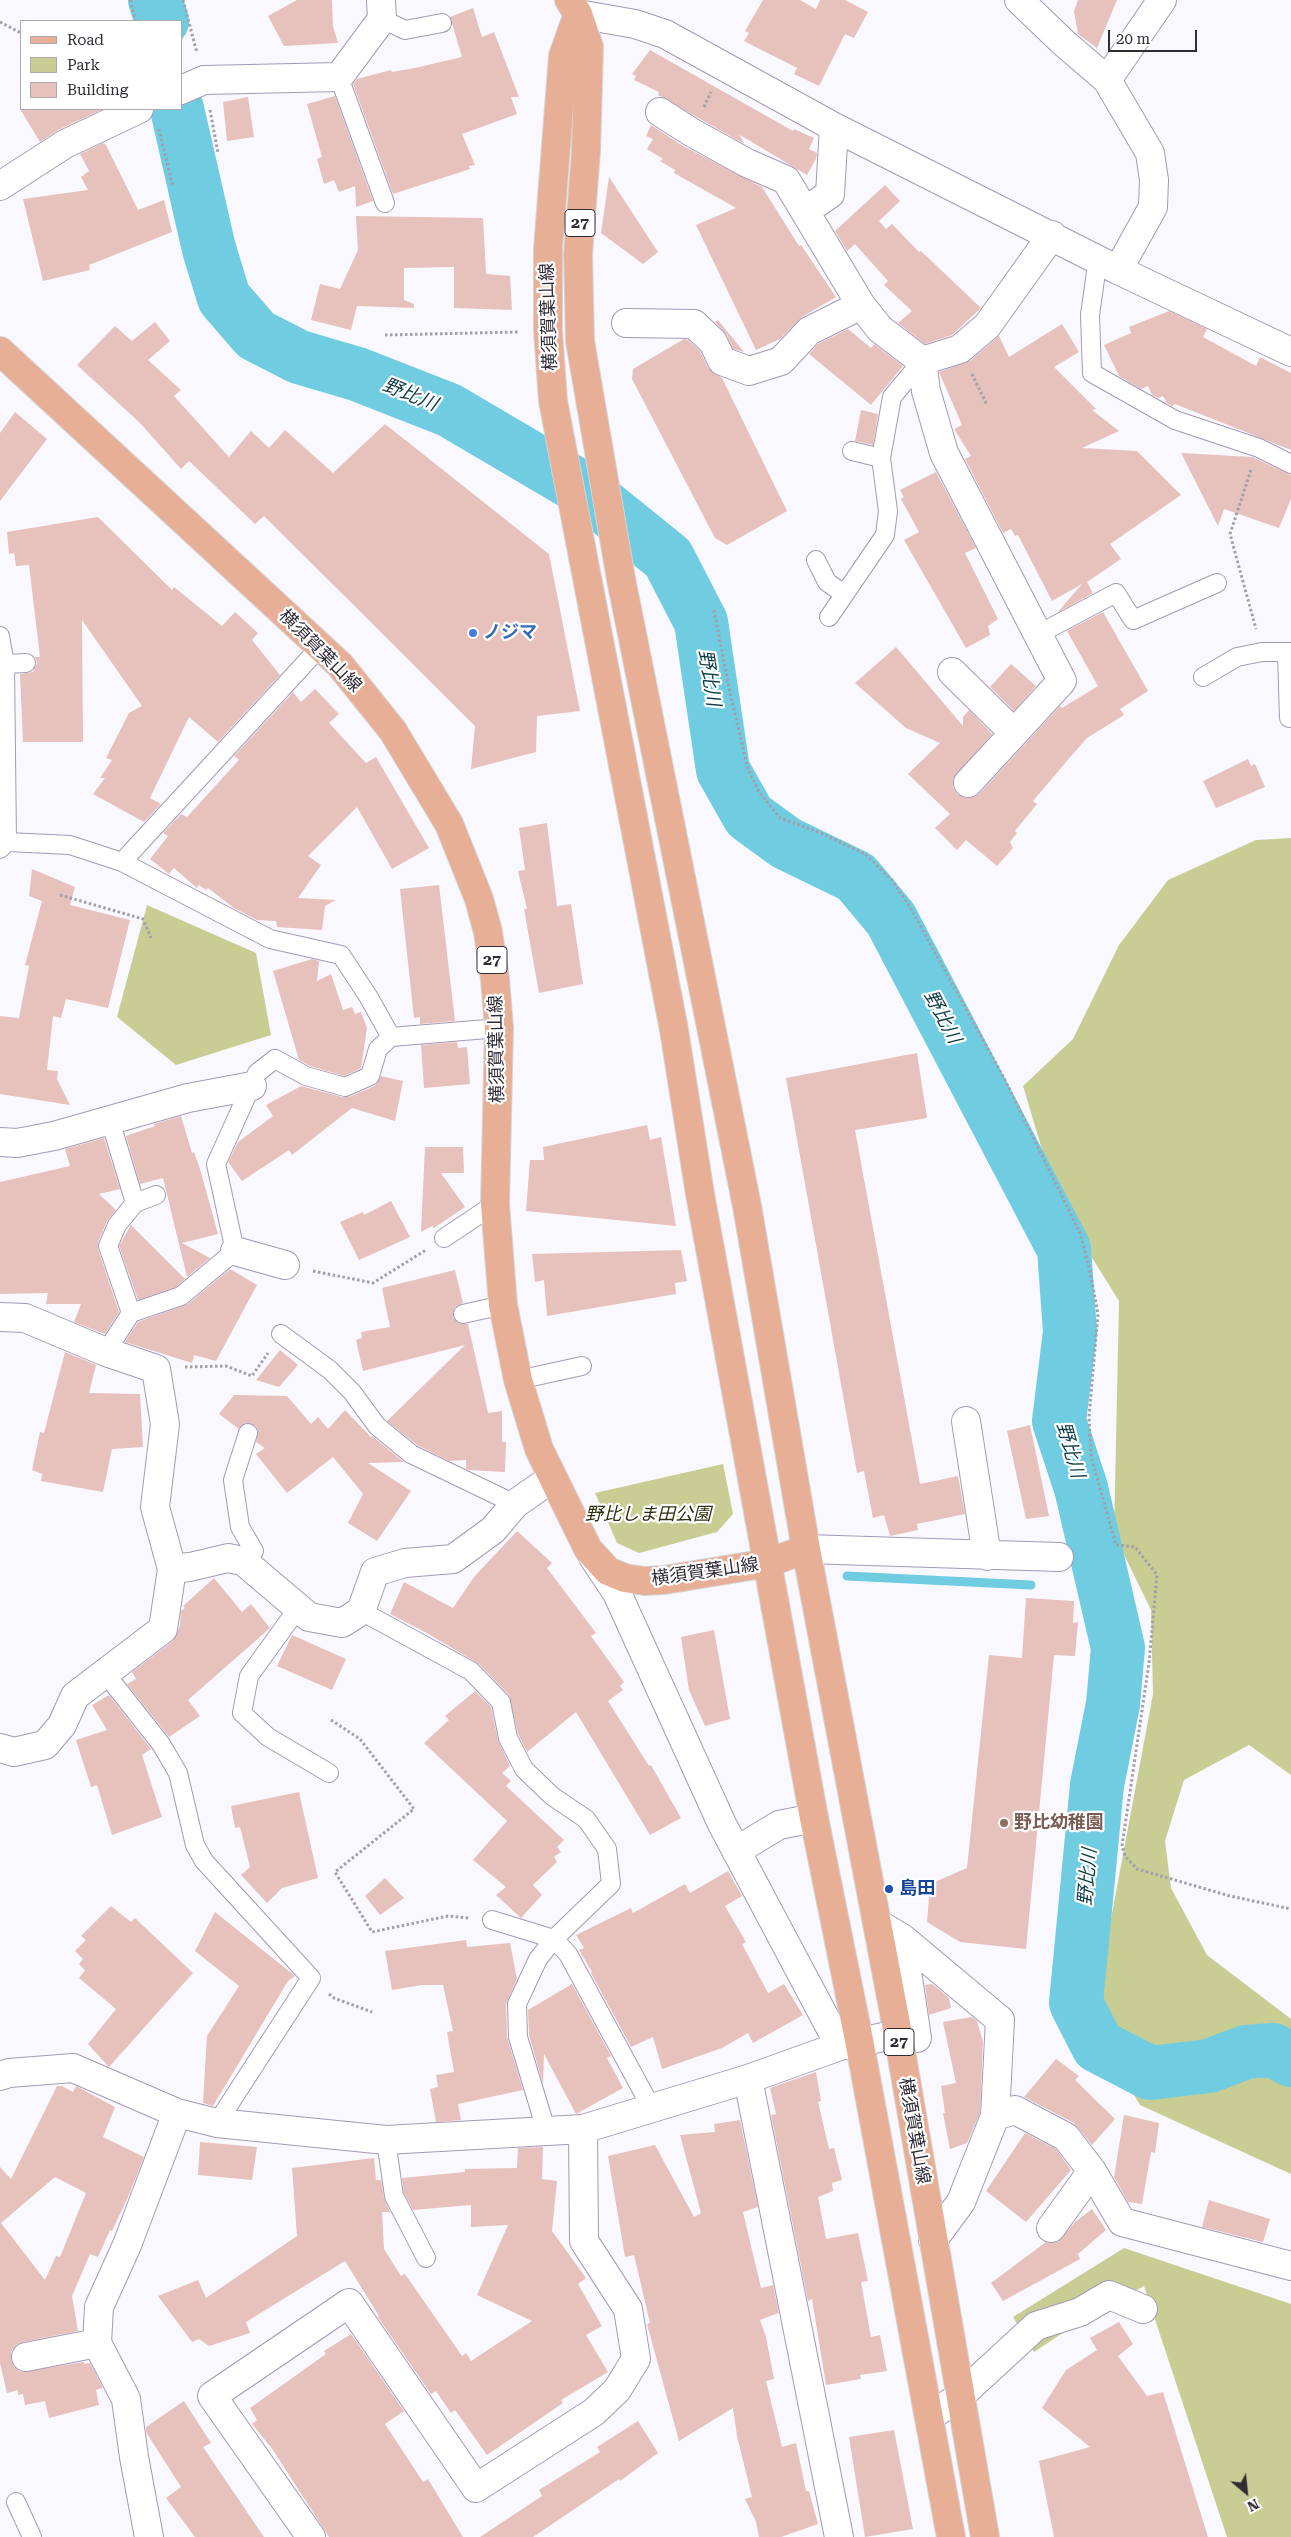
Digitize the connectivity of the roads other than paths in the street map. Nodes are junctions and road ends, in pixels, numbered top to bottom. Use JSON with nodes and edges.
{"nodes":[{"id":1,"x":1020,"y":0,"type":"edge"},
{"id":2,"x":1162,"y":0,"type":"edge"},
{"id":3,"x":574,"y":7,"type":"edge"},
{"id":4,"x":381,"y":9,"type":"edge"},
{"id":5,"x":442,"y":23,"type":"dead end"},
{"id":6,"x":339,"y":77,"type":"junction"},
{"id":7,"x":1107,"y":80,"type":"junction"},
{"id":8,"x":192,"y":85,"type":"edge"},
{"id":9,"x":660,"y":112,"type":"dead end"},
{"id":10,"x":148,"y":117,"type":"edge"},
{"id":11,"x":834,"y":127,"type":"junction"},
{"id":12,"x":0,"y":186,"type":"edge"},
{"id":13,"x":385,"y":203,"type":"dead end"},
{"id":14,"x":805,"y":211,"type":"junction"},
{"id":15,"x":1052,"y":235,"type":"junction"},
{"id":16,"x":1108,"y":264,"type":"junction"},
{"id":17,"x":861,"y":305,"type":"junction"},
{"id":18,"x":626,"y":323,"type":"dead end"},
{"id":19,"x":0,"y":351,"type":"edge"},
{"id":20,"x":1291,"y":352,"type":"edge"},
{"id":21,"x":922,"y":361,"type":"junction"},
{"id":22,"x":852,"y":451,"type":"dead end"},
{"id":23,"x":881,"y":458,"type":"junction"},
{"id":24,"x":1291,"y":464,"type":"edge"},
{"id":25,"x":816,"y":560,"type":"dead end"},
{"id":26,"x":1217,"y":583,"type":"dead end"},
{"id":27,"x":844,"y":594,"type":"junction"},
{"id":28,"x":829,"y":617,"type":"dead end"},
{"id":29,"x":1037,"y":635,"type":"junction"},
{"id":30,"x":0,"y":636,"type":"edge"},
{"id":31,"x":320,"y":647,"type":"junction"},
{"id":32,"x":1289,"y":652,"type":"edge"},
{"id":33,"x":5,"y":664,"type":"junction"},
{"id":34,"x":26,"y":664,"type":"dead end"},
{"id":35,"x":952,"y":672,"type":"dead end"},
{"id":36,"x":1203,"y":677,"type":"dead end"},
{"id":37,"x":1289,"y":718,"type":"dead end"},
{"id":38,"x":1013,"y":732,"type":"junction"},
{"id":39,"x":968,"y":783,"type":"dead end"},
{"id":40,"x":3,"y":845,"type":"edge"},
{"id":41,"x":122,"y":862,"type":"junction"},
{"id":42,"x":500,"y":1028,"type":"junction"},
{"id":43,"x":391,"y":1037,"type":"junction"},
{"id":44,"x":252,"y":1086,"type":"junction"},
{"id":45,"x":110,"y":1120,"type":"junction"},
{"id":46,"x":0,"y":1142,"type":"edge"},
{"id":47,"x":156,"y":1195,"type":"dead end"},
{"id":48,"x":135,"y":1203,"type":"junction"},
{"id":49,"x":495,"y":1204,"type":"junction"},
{"id":50,"x":444,"y":1238,"type":"road end"},
{"id":51,"x":235,"y":1251,"type":"junction"},
{"id":52,"x":285,"y":1265,"type":"road end"},
{"id":53,"x":503,"y":1305,"type":"junction"},
{"id":54,"x":131,"y":1313,"type":"junction"},
{"id":55,"x":463,"y":1314,"type":"dead end"},
{"id":56,"x":0,"y":1316,"type":"edge"},
{"id":57,"x":281,"y":1334,"type":"road end"},
{"id":58,"x":106,"y":1352,"type":"junction"},
{"id":59,"x":582,"y":1366,"type":"dead end"},
{"id":60,"x":518,"y":1380,"type":"junction"},
{"id":61,"x":966,"y":1421,"type":"dead end"},
{"id":62,"x":248,"y":1433,"type":"dead end"},
{"id":63,"x":552,"y":1478,"type":"junction"},
{"id":64,"x":515,"y":1504,"type":"junction"},
{"id":65,"x":588,"y":1549,"type":"junction"},
{"id":66,"x":806,"y":1549,"type":"junction"},
{"id":67,"x":987,"y":1556,"type":"junction"},
{"id":68,"x":1059,"y":1557,"type":"dead end"},
{"id":69,"x":243,"y":1561,"type":"junction"},
{"id":70,"x":768,"y":1563,"type":"junction"},
{"id":71,"x":172,"y":1569,"type":"junction"},
{"id":72,"x":298,"y":1608,"type":"junction"},
{"id":73,"x":361,"y":1611,"type":"junction"},
{"id":74,"x":105,"y":1672,"type":"junction"},
{"id":75,"x":0,"y":1748,"type":"edge"},
{"id":76,"x":330,"y":1773,"type":"dead end"},
{"id":77,"x":814,"y":1818,"type":"junction"},
{"id":78,"x":736,"y":1851,"type":"junction"},
{"id":79,"x":492,"y":1920,"type":"road end"},
{"id":80,"x":877,"y":1924,"type":"junction"},
{"id":81,"x":902,"y":1938,"type":"junction"},
{"id":82,"x":554,"y":1939,"type":"junction"},
{"id":83,"x":907,"y":2036,"type":"junction"},
{"id":84,"x":850,"y":2043,"type":"junction"},
{"id":85,"x":0,"y":2076,"type":"edge"},
{"id":86,"x":748,"y":2080,"type":"junction"},
{"id":87,"x":651,"y":2107,"type":"junction"},
{"id":88,"x":178,"y":2113,"type":"junction"},
{"id":89,"x":995,"y":2116,"type":"junction"},
{"id":90,"x":217,"y":2123,"type":"junction"},
{"id":91,"x":583,"y":2129,"type":"junction"},
{"id":92,"x":546,"y":2130,"type":"junction"},
{"id":93,"x":386,"y":2140,"type":"junction"},
{"id":94,"x":1092,"y":2171,"type":"junction"},
{"id":95,"x":1051,"y":2228,"type":"dead end"},
{"id":96,"x":932,"y":2240,"type":"junction"},
{"id":97,"x":426,"y":2258,"type":"dead end"},
{"id":98,"x":1291,"y":2266,"type":"edge"},
{"id":99,"x":1143,"y":2309,"type":"dead end"},
{"id":100,"x":97,"y":2343,"type":"junction"},
{"id":101,"x":26,"y":2357,"type":"dead end"},
{"id":102,"x":960,"y":2396,"type":"junction"},
{"id":103,"x":930,"y":2416,"type":"junction"},
{"id":104,"x":16,"y":2502,"type":"dead end"},
{"id":105,"x":32,"y":2537,"type":"edge"},
{"id":106,"x":149,"y":2537,"type":"edge"},
{"id":107,"x":311,"y":2537,"type":"edge"},
{"id":108,"x":840,"y":2537,"type":"edge"},
{"id":109,"x":951,"y":2537,"type":"edge"},
{"id":110,"x":985,"y":2537,"type":"edge"}],
"edges":[{"from":1,"to":7,"type":"street"},
{"from":2,"to":7,"type":"street"},
{"from":3,"to":11,"type":"street"},
{"from":3,"to":66,"type":"main road","name":"横須賀葉山線","number":"27"},
{"from":3,"to":70,"type":"main road","name":"横須賀葉山線","number":"27"},
{"from":4,"to":5,"type":"lane"},
{"from":4,"to":6,"type":"street"},
{"from":6,"to":8,"type":"street"},
{"from":6,"to":13,"type":"lane"},
{"from":7,"to":16,"type":"street"},
{"from":9,"to":14,"type":"street"},
{"from":10,"to":12,"type":"street"},
{"from":11,"to":14,"type":"street"},
{"from":11,"to":15,"type":"street"},
{"from":14,"to":17,"type":"street"},
{"from":15,"to":16,"type":"street"},
{"from":15,"to":21,"type":"street"},
{"from":16,"to":20,"type":"street"},
{"from":16,"to":24,"type":"lane"},
{"from":17,"to":18,"type":"street"},
{"from":17,"to":21,"type":"street"},
{"from":19,"to":31,"type":"main road","name":"横須賀葉山線","number":"27"},
{"from":21,"to":23,"type":"lane"},
{"from":21,"to":29,"type":"street"},
{"from":22,"to":23,"type":"lane"},
{"from":23,"to":27,"type":"lane"},
{"from":25,"to":27,"type":"lane"},
{"from":26,"to":29,"type":"lane"},
{"from":27,"to":28,"type":"lane"},
{"from":29,"to":38,"type":"street"},
{"from":30,"to":33,"type":"lane"},
{"from":31,"to":41,"type":"lane"},
{"from":31,"to":42,"type":"main road","name":"横須賀葉山線","number":"27"},
{"from":32,"to":36,"type":"lane"},
{"from":32,"to":37,"type":"lane"},
{"from":33,"to":34,"type":"lane"},
{"from":33,"to":40,"type":"lane"},
{"from":35,"to":38,"type":"street"},
{"from":38,"to":39,"type":"street"},
{"from":40,"to":41,"type":"lane"},
{"from":41,"to":43,"type":"lane"},
{"from":42,"to":43,"type":"lane"},
{"from":42,"to":49,"type":"main road","name":"横須賀葉山線","number":"27"},
{"from":43,"to":44,"type":"lane"},
{"from":44,"to":45,"type":"street"},
{"from":44,"to":51,"type":"lane"},
{"from":45,"to":46,"type":"street"},
{"from":45,"to":48,"type":"lane"},
{"from":47,"to":48,"type":"lane"},
{"from":48,"to":54,"type":"lane"},
{"from":49,"to":50,"type":"lane"},
{"from":49,"to":53,"type":"main road","name":"横須賀葉山線","number":"27"},
{"from":51,"to":52,"type":"street"},
{"from":51,"to":54,"type":"lane"},
{"from":53,"to":55,"type":"lane"},
{"from":53,"to":60,"type":"main road","name":"横須賀葉山線","number":"27"},
{"from":54,"to":58,"type":"lane"},
{"from":56,"to":58,"type":"street"},
{"from":57,"to":64,"type":"lane"},
{"from":58,"to":71,"type":"street"},
{"from":59,"to":60,"type":"lane"},
{"from":60,"to":63,"type":"main road","name":"横須賀葉山線","number":"27"},
{"from":61,"to":67,"type":"street"},
{"from":62,"to":69,"type":"lane"},
{"from":63,"to":64,"type":"street"},
{"from":63,"to":65,"type":"main road","name":"横須賀葉山線","number":"27"},
{"from":64,"to":73,"type":"street"},
{"from":65,"to":70,"type":"main road","name":"横須賀葉山線","number":"27"},
{"from":65,"to":78,"type":"street"},
{"from":66,"to":67,"type":"street"},
{"from":66,"to":70,"type":"main road","name":"横須賀葉山線","number":"27"},
{"from":66,"to":80,"type":"main road","name":"横須賀葉山線","number":"27"},
{"from":67,"to":68,"type":"street"},
{"from":69,"to":71,"type":"street"},
{"from":69,"to":72,"type":"street"},
{"from":70,"to":77,"type":"main road","name":"横須賀葉山線","number":"27"},
{"from":71,"to":74,"type":"street"},
{"from":72,"to":73,"type":"street"},
{"from":72,"to":76,"type":"lane"},
{"from":73,"to":82,"type":"lane"},
{"from":74,"to":75,"type":"street"},
{"from":74,"to":90,"type":"lane"},
{"from":77,"to":78,"type":"street"},
{"from":77,"to":84,"type":"main road","name":"横須賀葉山線","number":"27"},
{"from":78,"to":84,"type":"street"},
{"from":79,"to":82,"type":"lane"},
{"from":80,"to":81,"type":"street"},
{"from":80,"to":83,"type":"main road","name":"横須賀葉山線","number":"27"},
{"from":81,"to":83,"type":"street"},
{"from":81,"to":89,"type":"street"},
{"from":82,"to":87,"type":"lane"},
{"from":82,"to":92,"type":"lane"},
{"from":83,"to":84,"type":"street"},
{"from":83,"to":96,"type":"main road","name":"横須賀葉山線","number":"27"},
{"from":84,"to":86,"type":"street"},
{"from":84,"to":103,"type":"main road","name":"横須賀葉山線","number":"27"},
{"from":85,"to":88,"type":"street"},
{"from":86,"to":87,"type":"street"},
{"from":86,"to":108,"type":"street"},
{"from":87,"to":91,"type":"street"},
{"from":88,"to":90,"type":"street"},
{"from":88,"to":100,"type":"street"},
{"from":89,"to":94,"type":"street"},
{"from":89,"to":96,"type":"street"},
{"from":90,"to":93,"type":"street"},
{"from":91,"to":92,"type":"street"},
{"from":91,"to":107,"type":"street"},
{"from":92,"to":93,"type":"street"},
{"from":93,"to":97,"type":"lane"},
{"from":94,"to":95,"type":"street"},
{"from":94,"to":98,"type":"street"},
{"from":96,"to":102,"type":"main road","name":"横須賀葉山線","number":"27"},
{"from":99,"to":102,"type":"street"},
{"from":100,"to":101,"type":"street"},
{"from":100,"to":106,"type":"street"},
{"from":102,"to":103,"type":"street"},
{"from":102,"to":110,"type":"main road","name":"横須賀葉山線","number":"27"},
{"from":103,"to":109,"type":"main road","name":"横須賀葉山線","number":"27"},
{"from":104,"to":105,"type":"lane"}]}
